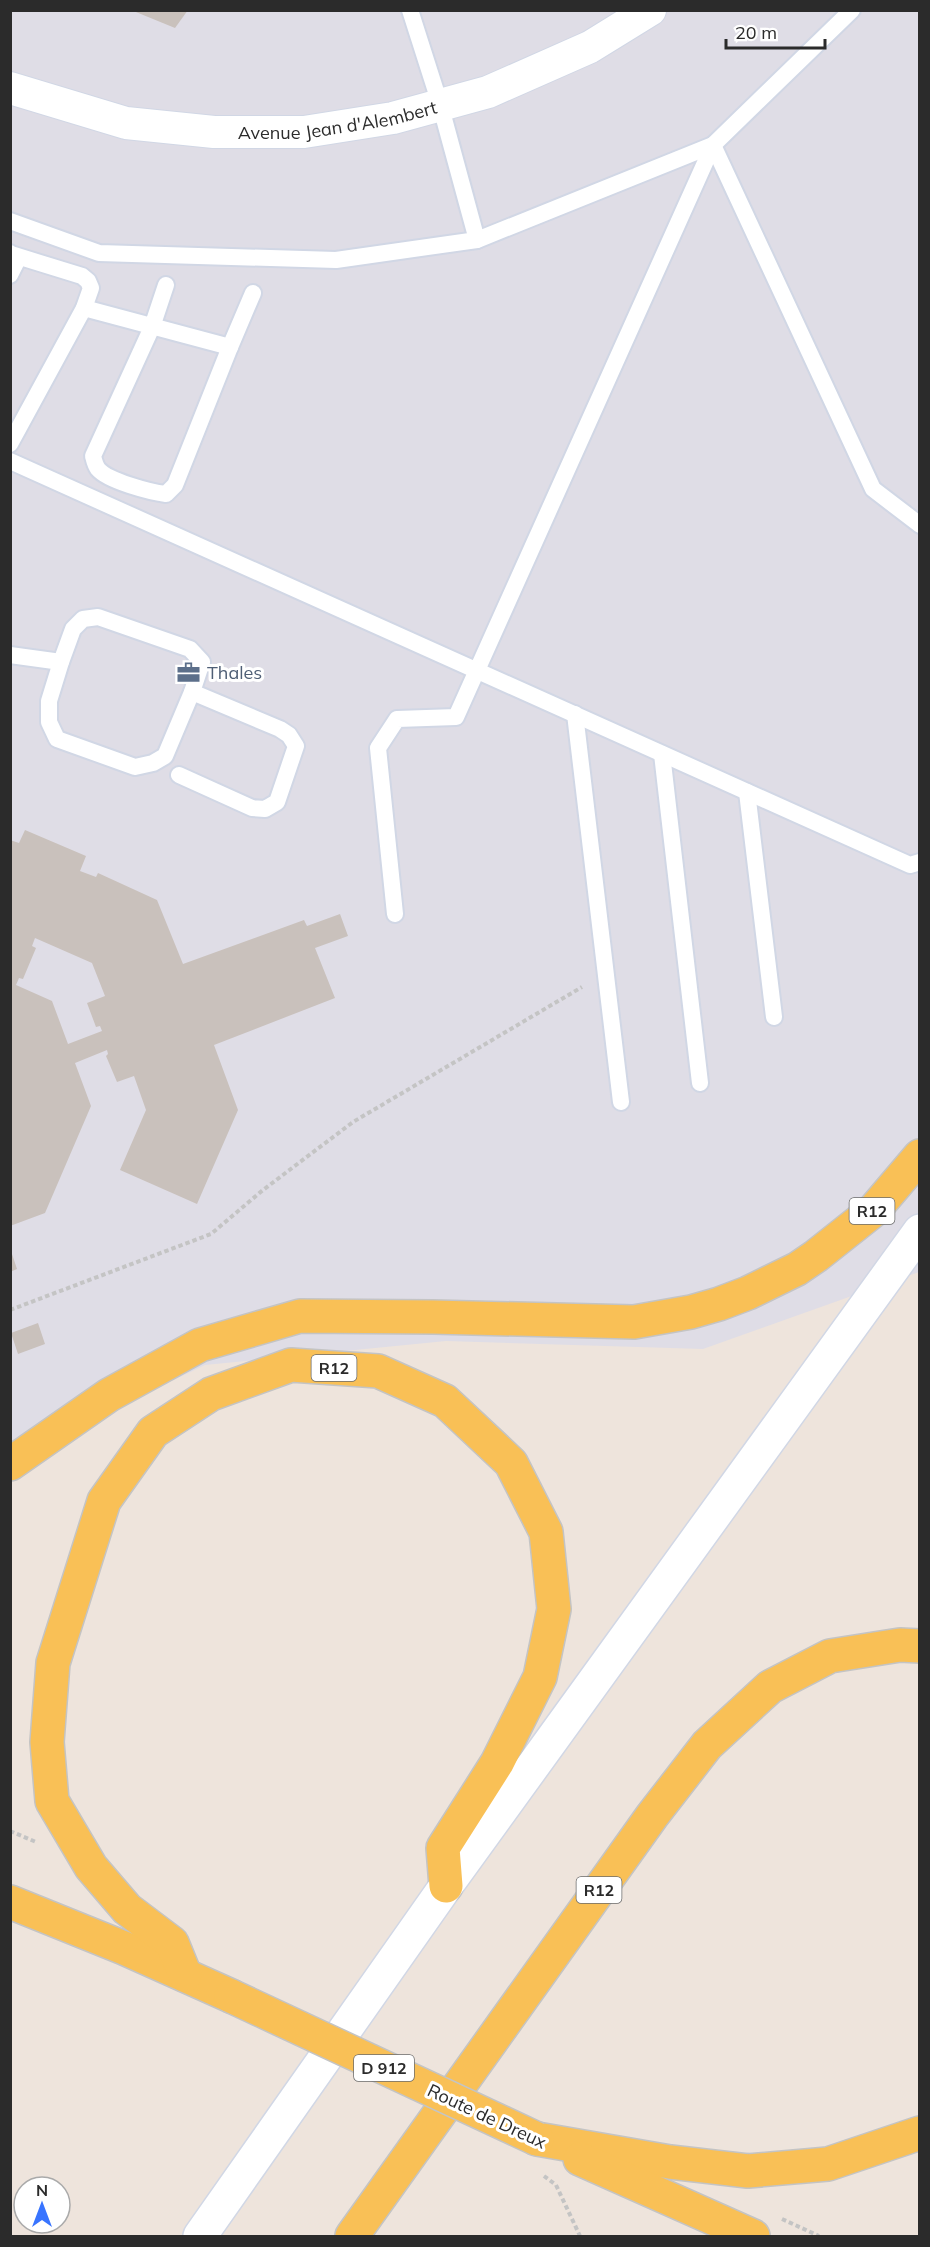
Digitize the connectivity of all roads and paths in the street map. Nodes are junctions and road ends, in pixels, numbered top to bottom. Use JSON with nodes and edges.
{"nodes":[{"id":1,"x":410,"y":10,"type":"edge"},
{"id":2,"x":650,"y":10,"type":"edge"},
{"id":3,"x":852,"y":10,"type":"edge"},
{"id":4,"x":10,"y":88,"type":"edge"},
{"id":5,"x":440,"y":104,"type":"junction"},
{"id":6,"x":714,"y":145,"type":"junction"},
{"id":7,"x":10,"y":221,"type":"edge"},
{"id":8,"x":477,"y":240,"type":"junction"},
{"id":9,"x":12,"y":254,"type":"edge"},
{"id":10,"x":10,"y":274,"type":"edge"},
{"id":11,"x":166,"y":285,"type":"dead end"},
{"id":12,"x":253,"y":293,"type":"dead end"},
{"id":13,"x":84,"y":308,"type":"junction"},
{"id":14,"x":152,"y":327,"type":"junction"},
{"id":15,"x":230,"y":347,"type":"junction"},
{"id":16,"x":10,"y":444,"type":"edge"},
{"id":17,"x":10,"y":461,"type":"edge"},
{"id":18,"x":920,"y":525,"type":"edge"},
{"id":19,"x":10,"y":655,"type":"edge"},
{"id":20,"x":61,"y":663,"type":"junction"},
{"id":21,"x":478,"y":671,"type":"junction"},
{"id":22,"x":192,"y":692,"type":"junction"},
{"id":23,"x":574,"y":714,"type":"junction"},
{"id":24,"x":662,"y":754,"type":"junction"},
{"id":25,"x":179,"y":774,"type":"dead end"},
{"id":26,"x":747,"y":792,"type":"junction"},
{"id":27,"x":920,"y":862,"type":"edge"},
{"id":28,"x":396,"y":914,"type":"dead end"},
{"id":29,"x":606,"y":973,"type":"junction"},
{"id":30,"x":774,"y":1017,"type":"dead end"},
{"id":31,"x":700,"y":1083,"type":"dead end"},
{"id":32,"x":621,"y":1102,"type":"dead end"},
{"id":33,"x":920,"y":1156,"type":"edge"},
{"id":34,"x":920,"y":1232,"type":"edge"},
{"id":35,"x":10,"y":1310,"type":"edge"},
{"id":36,"x":10,"y":1464,"type":"edge"},
{"id":37,"x":920,"y":1646,"type":"edge"},
{"id":38,"x":446,"y":1886,"type":"junction"},
{"id":39,"x":10,"y":1889,"type":"edge"},
{"id":40,"x":10,"y":1902,"type":"edge"},
{"id":41,"x":124,"y":1948,"type":"junction"},
{"id":42,"x":185,"y":1976,"type":"junction"},
{"id":43,"x":920,"y":2133,"type":"edge"},
{"id":44,"x":537,"y":2139,"type":"junction"},
{"id":45,"x":556,"y":2185,"type":"dead end"},
{"id":46,"x":200,"y":2236,"type":"edge"},
{"id":47,"x":352,"y":2236,"type":"edge"},
{"id":48,"x":580,"y":2236,"type":"edge"},
{"id":49,"x":753,"y":2236,"type":"edge"}],
"edges":[{"from":1,"to":5,"type":"lane"},
{"from":2,"to":5,"type":"street","name":"Avenue Jean d'Alembert"},
{"from":3,"to":6,"type":"lane"},
{"from":4,"to":5,"type":"street","name":"Avenue Jean d'Alembert"},
{"from":5,"to":8,"type":"lane"},
{"from":6,"to":8,"type":"lane"},
{"from":6,"to":18,"type":"lane"},
{"from":6,"to":21,"type":"lane"},
{"from":7,"to":8,"type":"lane"},
{"from":9,"to":10,"type":"lane"},
{"from":9,"to":13,"type":"lane"},
{"from":11,"to":14,"type":"lane"},
{"from":12,"to":15,"type":"lane"},
{"from":13,"to":14,"type":"lane"},
{"from":13,"to":16,"type":"lane"},
{"from":14,"to":15,"type":"lane"},
{"from":14,"to":15,"type":"lane"},
{"from":17,"to":21,"type":"lane"},
{"from":19,"to":20,"type":"lane"},
{"from":20,"to":22,"type":"lane"},
{"from":20,"to":22,"type":"lane"},
{"from":21,"to":23,"type":"lane"},
{"from":21,"to":28,"type":"lane"},
{"from":22,"to":25,"type":"lane"},
{"from":23,"to":24,"type":"lane"},
{"from":23,"to":29,"type":"lane"},
{"from":24,"to":26,"type":"lane"},
{"from":24,"to":31,"type":"lane"},
{"from":26,"to":27,"type":"lane"},
{"from":26,"to":30,"type":"lane"},
{"from":29,"to":32,"type":"lane"},
{"from":29,"to":35,"type":"path"},
{"from":33,"to":36,"type":"main road","number":"R12"},
{"from":34,"to":38,"type":"main road","number":"R12"},
{"from":37,"to":47,"type":"main road","number":"R12"},
{"from":38,"to":42,"type":"main road","number":"R12"},
{"from":38,"to":46,"type":"main road","number":"R12"},
{"from":39,"to":41,"type":"main road","name":"Route de Dreux","number":"D 912"},
{"from":40,"to":41,"type":"main road","name":"Route de Dreux","number":"D 912"},
{"from":41,"to":42,"type":"main road","name":"Route de Dreux","number":"D 912"},
{"from":42,"to":44,"type":"main road","name":"Route de Dreux","number":"D 912","bridge":true},
{"from":43,"to":44,"type":"main road"},
{"from":44,"to":49,"type":"main road","name":"Route de Dreux","number":"D 912"},
{"from":45,"to":48,"type":"path"}]}
